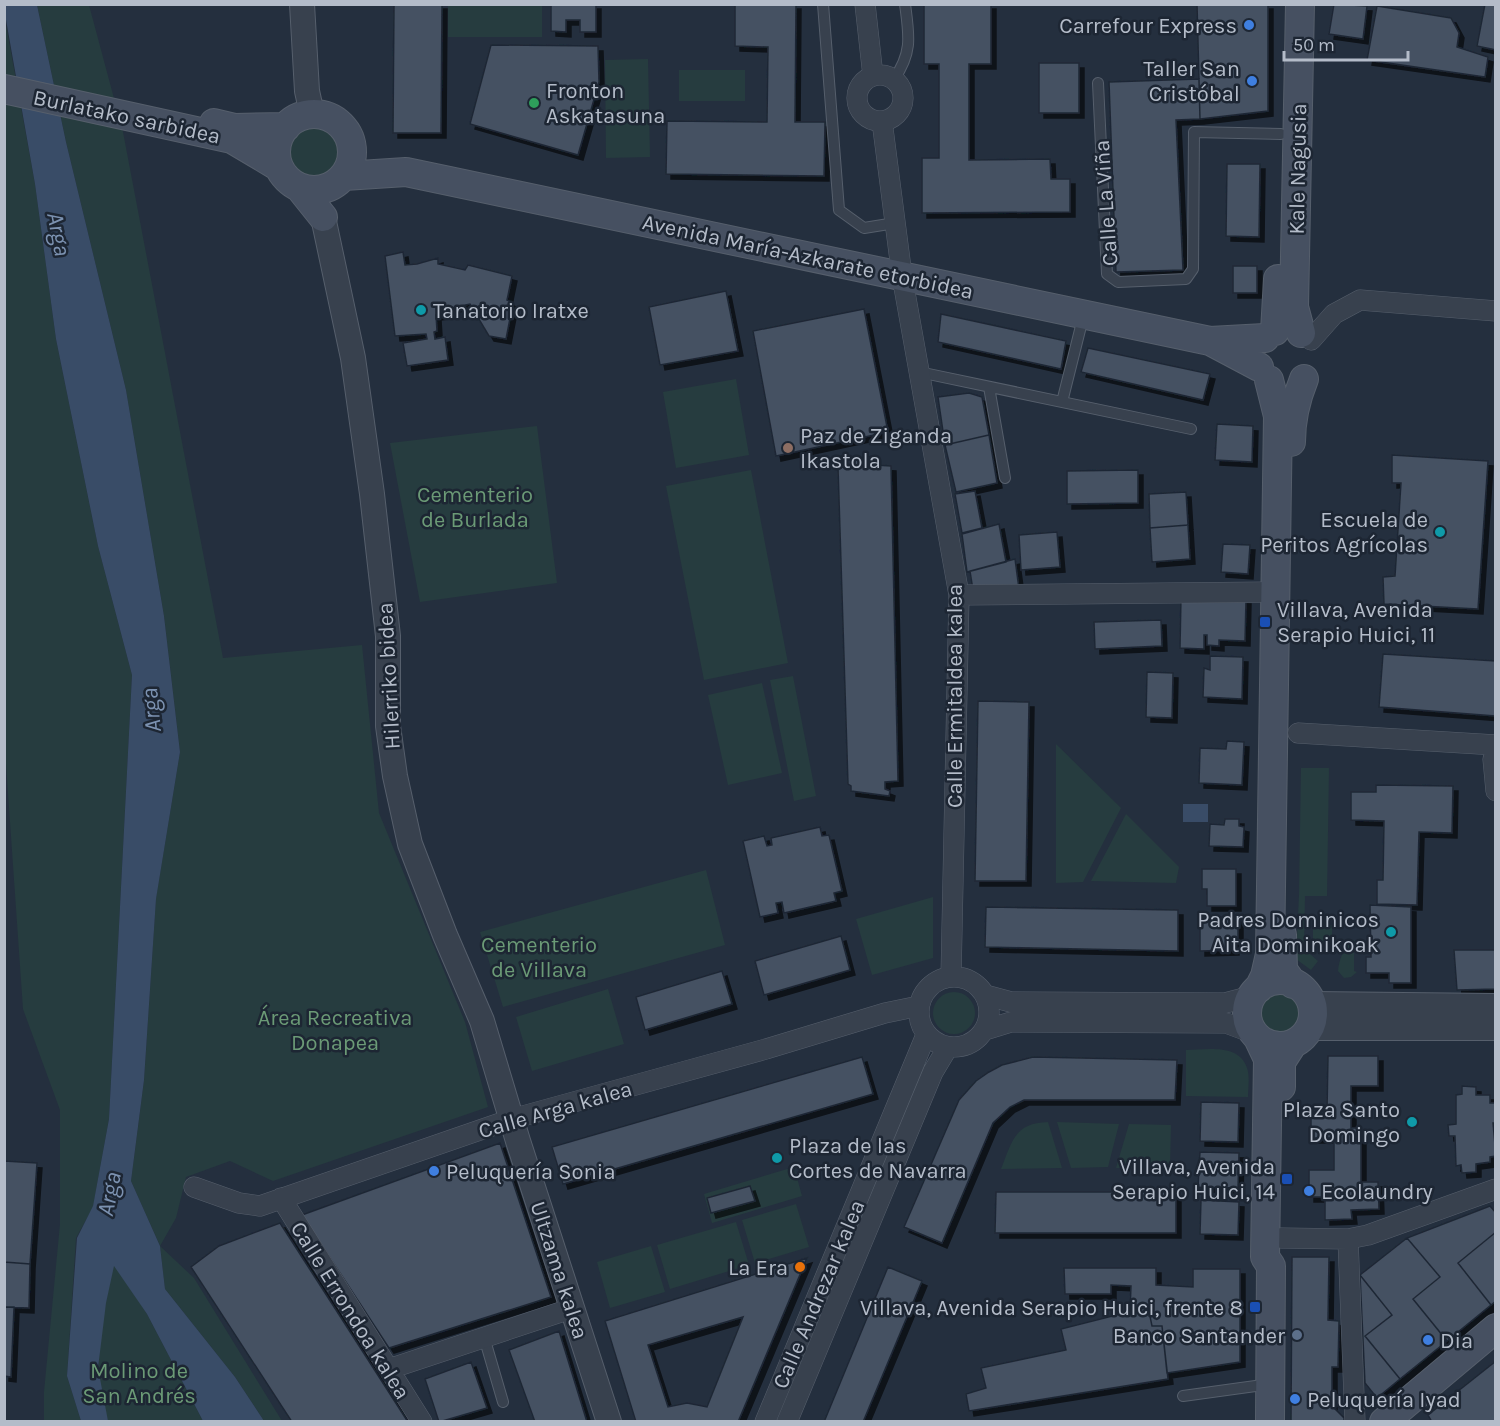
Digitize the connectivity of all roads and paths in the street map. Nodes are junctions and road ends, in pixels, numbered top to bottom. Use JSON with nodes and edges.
{"nodes":[{"id":1,"x":302,"y":4,"type":"edge"},
{"id":2,"x":823,"y":4,"type":"edge"},
{"id":3,"x":864,"y":4,"type":"edge"},
{"id":4,"x":905,"y":4,"type":"edge"},
{"id":5,"x":1284,"y":4,"type":"edge"},
{"id":6,"x":1300,"y":4,"type":"edge"},
{"id":7,"x":873,"y":76,"type":"junction"},
{"id":8,"x":4,"y":77,"type":"edge"},
{"id":9,"x":894,"y":79,"type":"junction"},
{"id":10,"x":1098,"y":83,"type":"dead end"},
{"id":11,"x":4,"y":89,"type":"edge"},
{"id":12,"x":141,"y":113,"type":"junction"},
{"id":13,"x":312,"y":114,"type":"junction"},
{"id":14,"x":882,"y":121,"type":"junction"},
{"id":15,"x":286,"y":127,"type":"junction"},
{"id":16,"x":1289,"y":134,"type":"junction"},
{"id":17,"x":351,"y":141,"type":"junction"},
{"id":18,"x":279,"y":167,"type":"junction"},
{"id":19,"x":406,"y":172,"type":"junction"},
{"id":20,"x":340,"y":180,"type":"junction"},
{"id":21,"x":299,"y":188,"type":"junction"},
{"id":22,"x":323,"y":217,"type":"junction"},
{"id":23,"x":895,"y":223,"type":"junction"},
{"id":24,"x":902,"y":276,"type":"junction"},
{"id":25,"x":1496,"y":311,"type":"edge"},
{"id":26,"x":1084,"y":314,"type":"junction"},
{"id":27,"x":1288,"y":335,"type":"junction"},
{"id":28,"x":1210,"y":341,"type":"junction"},
{"id":29,"x":919,"y":372,"type":"junction"},
{"id":30,"x":1264,"y":374,"type":"junction"},
{"id":31,"x":1304,"y":380,"type":"junction"},
{"id":32,"x":989,"y":387,"type":"junction"},
{"id":33,"x":1062,"y":402,"type":"junction"},
{"id":34,"x":1191,"y":429,"type":"dead end"},
{"id":35,"x":1005,"y":478,"type":"dead end"},
{"id":36,"x":1274,"y":592,"type":"junction"},
{"id":37,"x":959,"y":595,"type":"junction"},
{"id":38,"x":1298,"y":733,"type":"dead end"},
{"id":39,"x":1496,"y":745,"type":"edge"},
{"id":40,"x":1496,"y":759,"type":"edge"},
{"id":41,"x":1496,"y":791,"type":"edge"},
{"id":42,"x":951,"y":977,"type":"junction"},
{"id":43,"x":1256,"y":992,"type":"junction"},
{"id":44,"x":985,"y":995,"type":"junction"},
{"id":45,"x":920,"y":1006,"type":"junction"},
{"id":46,"x":1496,"y":1006,"type":"edge"},
{"id":47,"x":1302,"y":1015,"type":"junction"},
{"id":48,"x":1496,"y":1028,"type":"edge"},
{"id":49,"x":985,"y":1030,"type":"junction"},
{"id":50,"x":926,"y":1035,"type":"junction"},
{"id":51,"x":1256,"y":1036,"type":"junction"},
{"id":52,"x":948,"y":1047,"type":"junction"},
{"id":53,"x":513,"y":1119,"type":"junction"},
{"id":54,"x":194,"y":1187,"type":"dead end"},
{"id":55,"x":1496,"y":1189,"type":"edge"},
{"id":56,"x":281,"y":1198,"type":"junction"},
{"id":57,"x":1281,"y":1238,"type":"junction"},
{"id":58,"x":1348,"y":1239,"type":"junction"},
{"id":59,"x":1271,"y":1266,"type":"junction"},
{"id":60,"x":573,"y":1308,"type":"junction"},
{"id":61,"x":1496,"y":1328,"type":"edge"},
{"id":62,"x":484,"y":1337,"type":"junction"},
{"id":63,"x":389,"y":1369,"type":"junction"},
{"id":64,"x":1271,"y":1384,"type":"junction"},
{"id":65,"x":1183,"y":1396,"type":"dead end"},
{"id":66,"x":503,"y":1402,"type":"dead end"},
{"id":67,"x":422,"y":1422,"type":"edge"},
{"id":68,"x":609,"y":1422,"type":"edge"},
{"id":69,"x":765,"y":1422,"type":"edge"},
{"id":70,"x":787,"y":1422,"type":"edge"},
{"id":71,"x":1270,"y":1422,"type":"edge"},
{"id":72,"x":1355,"y":1422,"type":"edge"},
{"id":73,"x":1384,"y":1422,"type":"edge"}],
"edges":[{"from":1,"to":13,"type":"street"},
{"from":2,"to":23,"type":"lane"},
{"from":3,"to":7,"type":"street"},
{"from":4,"to":9,"type":"lane"},
{"from":5,"to":16,"type":"main road","name":"Kale Nagusia"},
{"from":6,"to":16,"type":"main road","name":"Kale Nagusia"},
{"from":7,"to":9,"type":"street"},
{"from":7,"to":14,"type":"street"},
{"from":8,"to":12,"type":"main road","name":"Burlatako sarbidea"},
{"from":9,"to":14,"type":"street"},
{"from":10,"to":16,"type":"lane","name":"Calle La Viña"},
{"from":11,"to":12,"type":"main road","name":"Burlatako sarbidea"},
{"from":12,"to":15,"type":"main road","name":"Burlatako sarbidea"},
{"from":12,"to":18,"type":"main road","name":"Burlatako sarbidea"},
{"from":13,"to":15,"type":"main road"},
{"from":13,"to":17,"type":"main road"},
{"from":14,"to":23,"type":"street","name":"Calle Ermitaldea kalea"},
{"from":15,"to":18,"type":"main road"},
{"from":16,"to":27,"type":"main road","name":"Kale Nagusia"},
{"from":17,"to":19,"type":"main road"},
{"from":17,"to":20,"type":"main road"},
{"from":18,"to":21,"type":"main road"},
{"from":19,"to":20,"type":"main road"},
{"from":19,"to":24,"type":"main road","name":"Avenida María-Azkarate etorbidea"},
{"from":20,"to":21,"type":"main road"},
{"from":20,"to":22,"type":"main road"},
{"from":21,"to":22,"type":"main road","name":"Hilerriko bidea"},
{"from":22,"to":53,"type":"street","name":"Hilerriko bidea"},
{"from":23,"to":24,"type":"street","name":"Calle Ermitaldea kalea"},
{"from":24,"to":26,"type":"main road","name":"Avenida María-Azkarate etorbidea"},
{"from":24,"to":29,"type":"street","name":"Calle Ermitaldea kalea"},
{"from":25,"to":27,"type":"street"},
{"from":26,"to":28,"type":"main road","name":"Avenida María-Azkarate etorbidea"},
{"from":26,"to":33,"type":"lane"},
{"from":27,"to":28,"type":"main road","name":"Avenida María-Azkarate etorbidea"},
{"from":27,"to":30,"type":"main road"},
{"from":27,"to":31,"type":"main road"},
{"from":28,"to":30,"type":"main road","name":"Avenida María-Azkarate etorbidea"},
{"from":29,"to":32,"type":"lane"},
{"from":29,"to":37,"type":"street","name":"Calle Ermitaldea kalea"},
{"from":30,"to":31,"type":"main road"},
{"from":30,"to":36,"type":"main road"},
{"from":31,"to":47,"type":"main road"},
{"from":32,"to":33,"type":"lane"},
{"from":32,"to":35,"type":"lane"},
{"from":33,"to":34,"type":"lane"},
{"from":36,"to":37,"type":"street"},
{"from":36,"to":43,"type":"main road"},
{"from":37,"to":42,"type":"street","name":"Calle Ermitaldea kalea"},
{"from":38,"to":39,"type":"street"},
{"from":40,"to":41,"type":"street"},
{"from":42,"to":44,"type":"street"},
{"from":42,"to":45,"type":"street"},
{"from":43,"to":44,"type":"street"},
{"from":43,"to":47,"type":"main road"},
{"from":43,"to":51,"type":"main road"},
{"from":44,"to":49,"type":"street"},
{"from":45,"to":50,"type":"street"},
{"from":45,"to":53,"type":"street","name":"Calle Arga kalea"},
{"from":46,"to":47,"type":"street"},
{"from":47,"to":48,"type":"street"},
{"from":47,"to":51,"type":"main road"},
{"from":47,"to":57,"type":"main road"},
{"from":49,"to":51,"type":"street"},
{"from":49,"to":52,"type":"street"},
{"from":50,"to":52,"type":"street"},
{"from":50,"to":69,"type":"street","name":"Calle Andrezar kalea"},
{"from":51,"to":59,"type":"main road"},
{"from":52,"to":70,"type":"street","name":"Calle Andrezar kalea"},
{"from":53,"to":56,"type":"street","name":"Calle Arga kalea"},
{"from":53,"to":60,"type":"street","name":"Ultzama kalea"},
{"from":54,"to":56,"type":"street","name":"Calle Arga kalea"},
{"from":55,"to":58,"type":"street"},
{"from":56,"to":63,"type":"street","name":"Calle Errondoa kalea"},
{"from":57,"to":58,"type":"street"},
{"from":57,"to":59,"type":"main road"},
{"from":58,"to":72,"type":"street"},
{"from":59,"to":64,"type":"main road"},
{"from":60,"to":62,"type":"street"},
{"from":60,"to":68,"type":"street","name":"Ultzama kalea"},
{"from":61,"to":73,"type":"main road"},
{"from":62,"to":63,"type":"street"},
{"from":62,"to":66,"type":"lane"},
{"from":63,"to":67,"type":"street","name":"Calle Errondoa kalea"},
{"from":64,"to":65,"type":"lane"},
{"from":64,"to":71,"type":"main road"}]}
